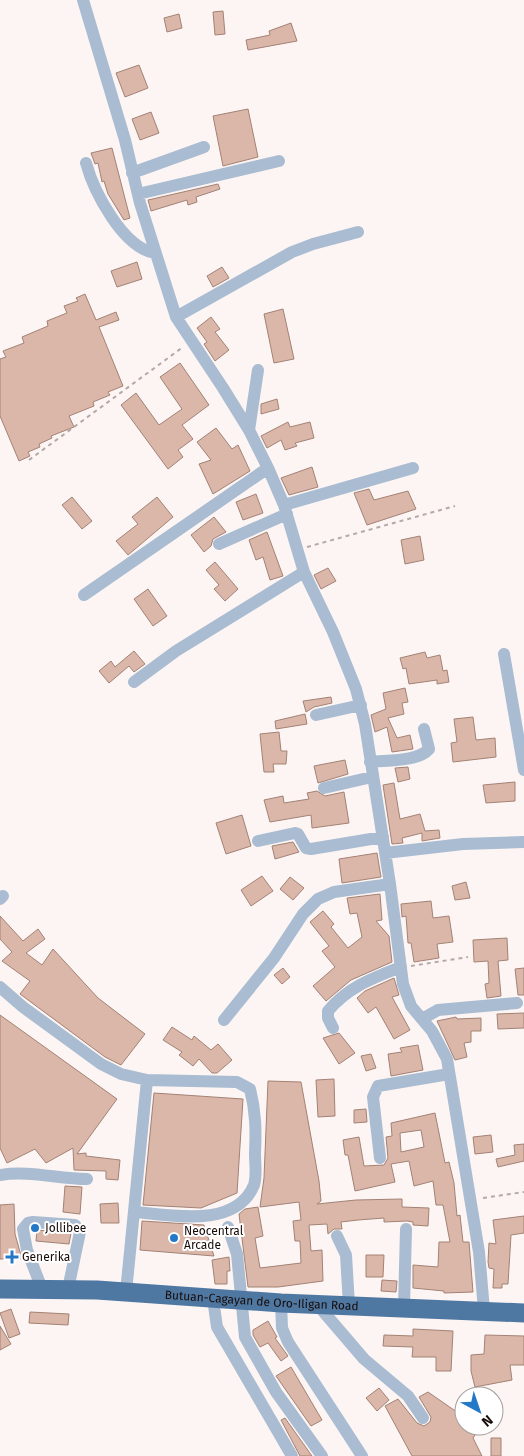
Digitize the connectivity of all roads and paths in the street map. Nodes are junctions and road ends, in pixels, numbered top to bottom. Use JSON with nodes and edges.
{"nodes":[{"id":1,"x":83,"y":0,"type":"edge"},
{"id":2,"x":204,"y":147,"type":"dead end"},
{"id":3,"x":279,"y":161,"type":"dead end"},
{"id":4,"x":86,"y":162,"type":"dead end"},
{"id":5,"x":132,"y":173,"type":"junction"},
{"id":6,"x":138,"y":194,"type":"junction"},
{"id":7,"x":358,"y":232,"type":"dead end"},
{"id":8,"x":156,"y":253,"type":"junction"},
{"id":9,"x":176,"y":318,"type":"junction"},
{"id":10,"x":192,"y":342,"type":"junction"},
{"id":11,"x":258,"y":370,"type":"dead end"},
{"id":12,"x":248,"y":430,"type":"junction"},
{"id":13,"x":29,"y":460,"type":"dead end"},
{"id":14,"x":268,"y":468,"type":"junction"},
{"id":15,"x":413,"y":468,"type":"dead end"},
{"id":16,"x":455,"y":506,"type":"dead end"},
{"id":17,"x":285,"y":510,"type":"junction"},
{"id":18,"x":219,"y":544,"type":"dead end"},
{"id":19,"x":298,"y":550,"type":"junction"},
{"id":20,"x":304,"y":572,"type":"junction"},
{"id":21,"x":84,"y":595,"type":"dead end"},
{"id":22,"x":504,"y":654,"type":"dead end"},
{"id":23,"x":134,"y":682,"type":"dead end"},
{"id":24,"x":361,"y":705,"type":"junction"},
{"id":25,"x":316,"y":715,"type":"dead end"},
{"id":26,"x":424,"y":729,"type":"dead end"},
{"id":27,"x":370,"y":762,"type":"junction"},
{"id":28,"x":524,"y":770,"type":"edge"},
{"id":29,"x":372,"y":777,"type":"junction"},
{"id":30,"x":324,"y":788,"type":"dead end"},
{"id":31,"x":383,"y":837,"type":"junction"},
{"id":32,"x":258,"y":841,"type":"dead end"},
{"id":33,"x":524,"y":842,"type":"edge"},
{"id":34,"x":385,"y":853,"type":"junction"},
{"id":35,"x":390,"y":884,"type":"junction"},
{"id":36,"x":468,"y":956,"type":"dead end"},
{"id":37,"x":401,"y":967,"type":"junction"},
{"id":38,"x":0,"y":987,"type":"edge"},
{"id":39,"x":517,"y":1003,"type":"dead end"},
{"id":40,"x":422,"y":1019,"type":"junction"},
{"id":41,"x":224,"y":1020,"type":"dead end"},
{"id":42,"x":333,"y":1028,"type":"dead end"},
{"id":43,"x":449,"y":1074,"type":"junction"},
{"id":44,"x":147,"y":1080,"type":"junction"},
{"id":45,"x":380,"y":1158,"type":"dead end"},
{"id":46,"x":0,"y":1175,"type":"edge"},
{"id":47,"x":88,"y":1179,"type":"dead end"},
{"id":48,"x":524,"y":1192,"type":"edge"},
{"id":49,"x":470,"y":1200,"type":"junction"},
{"id":50,"x":135,"y":1212,"type":"junction"},
{"id":51,"x":228,"y":1227,"type":"dead end"},
{"id":52,"x":406,"y":1229,"type":"dead end"},
{"id":53,"x":337,"y":1236,"type":"dead end"},
{"id":54,"x":42,"y":1288,"type":"junction"},
{"id":55,"x":0,"y":1289,"type":"edge"},
{"id":56,"x":68,"y":1289,"type":"junction"},
{"id":57,"x":126,"y":1292,"type":"junction"},
{"id":58,"x":213,"y":1298,"type":"junction"},
{"id":59,"x":240,"y":1300,"type":"junction"},
{"id":60,"x":281,"y":1303,"type":"junction"},
{"id":61,"x":316,"y":1304,"type":"junction"},
{"id":62,"x":349,"y":1305,"type":"junction"},
{"id":63,"x":404,"y":1307,"type":"junction"},
{"id":64,"x":484,"y":1310,"type":"junction"},
{"id":65,"x":524,"y":1313,"type":"edge"},
{"id":66,"x":423,"y":1418,"type":"dead end"},
{"id":67,"x":292,"y":1456,"type":"edge"},
{"id":68,"x":322,"y":1456,"type":"edge"},
{"id":69,"x":362,"y":1456,"type":"edge"}],
"edges":[{"from":1,"to":5,"type":"street"},
{"from":2,"to":5,"type":"street"},
{"from":3,"to":6,"type":"street"},
{"from":4,"to":8,"type":"street"},
{"from":5,"to":6,"type":"street"},
{"from":6,"to":8,"type":"street"},
{"from":7,"to":9,"type":"street"},
{"from":8,"to":9,"type":"street"},
{"from":9,"to":10,"type":"street"},
{"from":10,"to":12,"type":"street"},
{"from":10,"to":13,"type":"path"},
{"from":11,"to":12,"type":"street"},
{"from":12,"to":14,"type":"street"},
{"from":14,"to":17,"type":"street"},
{"from":14,"to":21,"type":"street"},
{"from":15,"to":17,"type":"street"},
{"from":16,"to":19,"type":"path"},
{"from":17,"to":18,"type":"street"},
{"from":17,"to":19,"type":"street"},
{"from":19,"to":20,"type":"street"},
{"from":20,"to":23,"type":"street"},
{"from":20,"to":24,"type":"street"},
{"from":22,"to":28,"type":"street"},
{"from":24,"to":25,"type":"street"},
{"from":24,"to":27,"type":"street"},
{"from":26,"to":27,"type":"street"},
{"from":27,"to":29,"type":"street"},
{"from":29,"to":30,"type":"street"},
{"from":29,"to":31,"type":"street"},
{"from":31,"to":32,"type":"street"},
{"from":31,"to":34,"type":"street"},
{"from":33,"to":34,"type":"street"},
{"from":34,"to":35,"type":"street"},
{"from":35,"to":37,"type":"street"},
{"from":35,"to":41,"type":"street"},
{"from":36,"to":37,"type":"path"},
{"from":37,"to":40,"type":"street"},
{"from":37,"to":42,"type":"street"},
{"from":38,"to":44,"type":"street"},
{"from":39,"to":40,"type":"street"},
{"from":40,"to":43,"type":"street"},
{"from":43,"to":45,"type":"street"},
{"from":43,"to":49,"type":"street"},
{"from":44,"to":50,"type":"street"},
{"from":44,"to":50,"type":"street"},
{"from":46,"to":47,"type":"street"},
{"from":48,"to":49,"type":"path"},
{"from":49,"to":64,"type":"street"},
{"from":50,"to":57,"type":"street"},
{"from":51,"to":59,"type":"street"},
{"from":52,"to":63,"type":"street"},
{"from":53,"to":62,"type":"street"},
{"from":54,"to":55,"type":"highway","name":"Butuan-Cagayan de Oro-Iligan Road"},
{"from":54,"to":56,"type":"highway","name":"Butuan-Cagayan de Oro-Iligan Road"},
{"from":54,"to":56,"type":"street"},
{"from":56,"to":57,"type":"highway","name":"Butuan-Cagayan de Oro-Iligan Road"},
{"from":57,"to":58,"type":"highway","name":"Butuan-Cagayan de Oro-Iligan Road"},
{"from":58,"to":59,"type":"highway","name":"Butuan-Cagayan de Oro-Iligan Road"},
{"from":58,"to":67,"type":"street"},
{"from":59,"to":60,"type":"highway","name":"Butuan-Cagayan de Oro-Iligan Road"},
{"from":59,"to":68,"type":"street"},
{"from":60,"to":61,"type":"highway","name":"Butuan-Cagayan de Oro-Iligan Road"},
{"from":60,"to":69,"type":"street"},
{"from":61,"to":62,"type":"highway","name":"Butuan-Cagayan de Oro-Iligan Road"},
{"from":61,"to":66,"type":"street"},
{"from":62,"to":63,"type":"highway","name":"Butuan-Cagayan de Oro-Iligan Road"},
{"from":63,"to":64,"type":"highway","name":"Butuan-Cagayan de Oro-Iligan Road"},
{"from":64,"to":65,"type":"highway","name":"Butuan-Cagayan de Oro-Iligan Road"}]}
